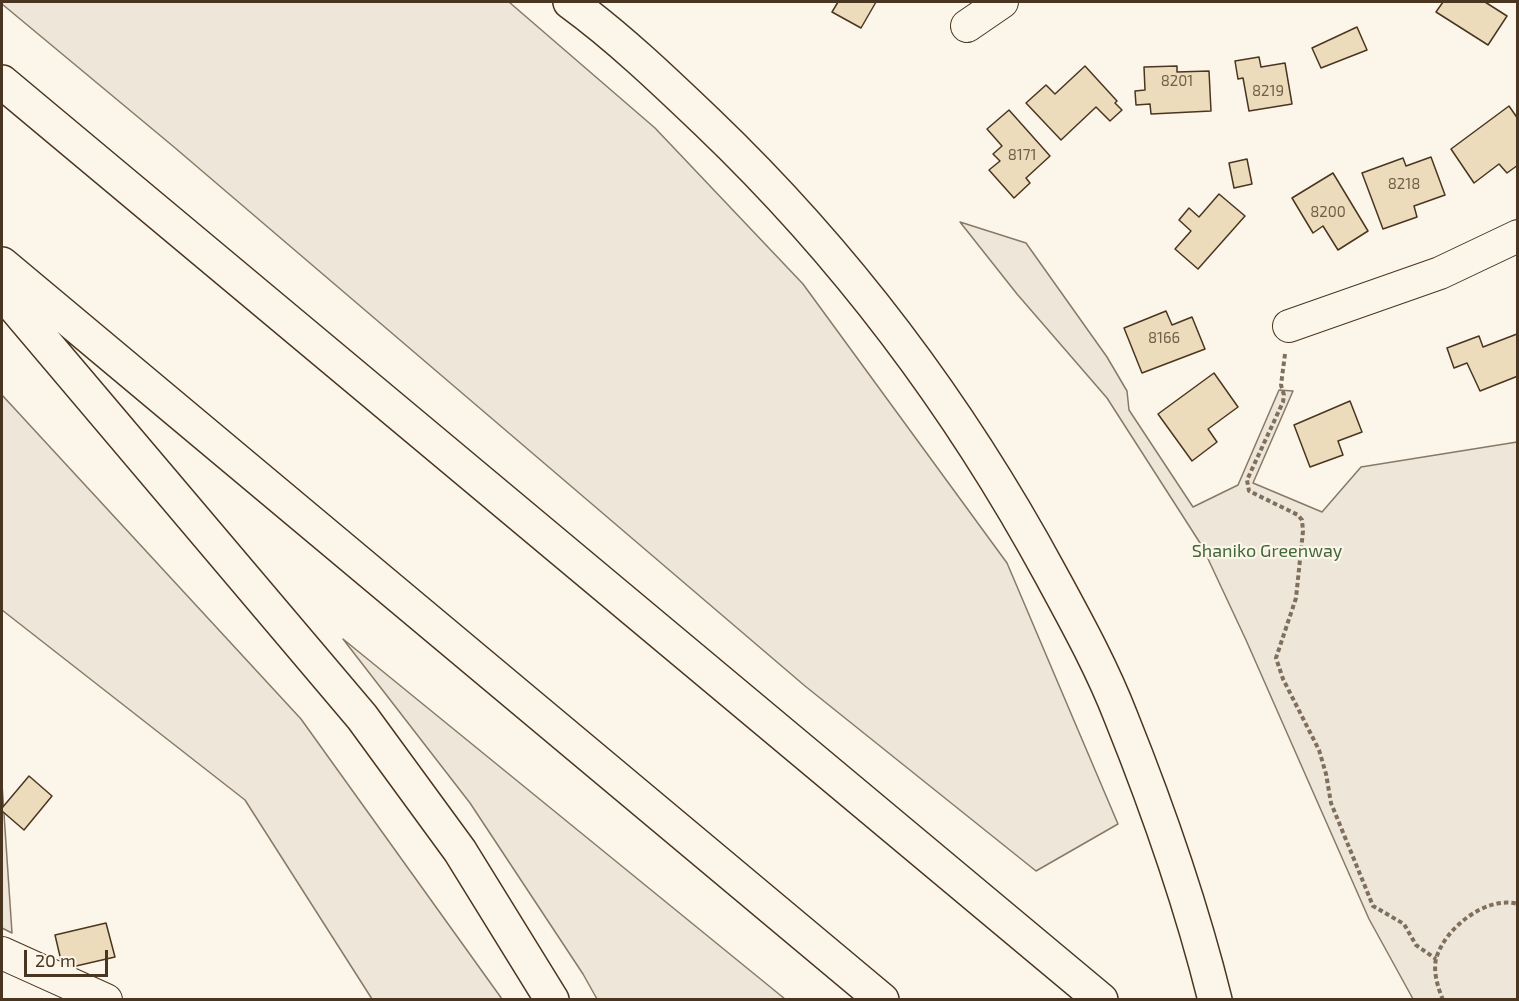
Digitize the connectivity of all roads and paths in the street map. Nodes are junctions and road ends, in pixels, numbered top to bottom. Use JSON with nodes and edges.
{"nodes":[{"id":1,"x":570,"y":2,"type":"edge"},
{"id":2,"x":1002,"y":2,"type":"edge"},
{"id":3,"x":967,"y":26,"type":"dead end"},
{"id":4,"x":2,"y":82,"type":"edge"},
{"id":5,"x":1518,"y":236,"type":"edge"},
{"id":6,"x":2,"y":264,"type":"edge"},
{"id":7,"x":2,"y":292,"type":"edge"},
{"id":8,"x":1289,"y":326,"type":"joint"},
{"id":9,"x":1518,"y":904,"type":"edge"},
{"id":10,"x":2,"y":953,"type":"edge"},
{"id":11,"x":1436,"y":959,"type":"junction"},
{"id":12,"x":106,"y":999,"type":"edge"},
{"id":13,"x":552,"y":999,"type":"edge"},
{"id":14,"x":882,"y":999,"type":"edge"},
{"id":15,"x":1101,"y":999,"type":"edge"},
{"id":16,"x":1215,"y":999,"type":"edge"},
{"id":17,"x":1443,"y":999,"type":"edge"}],
"edges":[{"from":1,"to":16,"type":"highway"},
{"from":2,"to":3,"type":"street"},
{"from":4,"to":15,"type":"highway"},
{"from":5,"to":8,"type":"street"},
{"from":6,"to":14,"type":"highway"},
{"from":7,"to":13,"type":"highway"},
{"from":8,"to":11,"type":"path"},
{"from":9,"to":11,"type":"path"},
{"from":10,"to":12,"type":"street"},
{"from":11,"to":17,"type":"path"}]}
